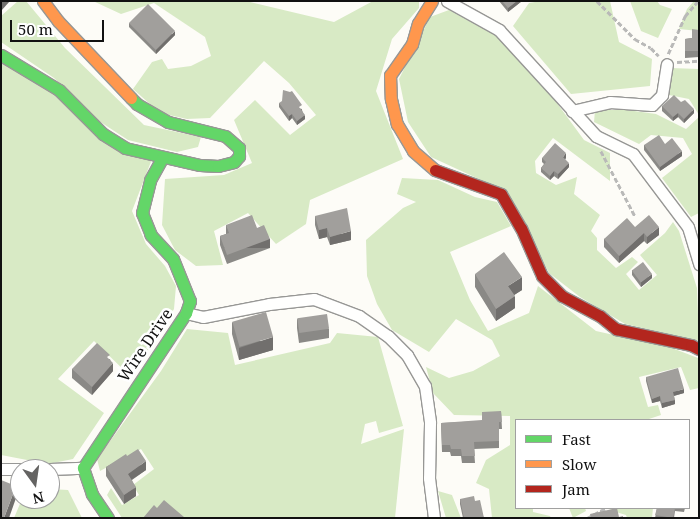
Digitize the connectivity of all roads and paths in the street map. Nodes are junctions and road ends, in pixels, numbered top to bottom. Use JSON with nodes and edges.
{"nodes":[{"id":1,"x":43,"y":1,"type":"edge"},
{"id":2,"x":432,"y":1,"type":"edge"},
{"id":3,"x":447,"y":1,"type":"edge"},
{"id":4,"x":597,"y":1,"type":"edge"},
{"id":5,"x":698,"y":1,"type":"edge"},
{"id":6,"x":1,"y":55,"type":"edge"},
{"id":7,"x":699,"y":61,"type":"edge"},
{"id":8,"x":667,"y":64,"type":"junction"},
{"id":9,"x":572,"y":111,"type":"junction"},
{"id":10,"x":596,"y":136,"type":"junction"},
{"id":11,"x":162,"y":157,"type":"junction"},
{"id":12,"x":635,"y":216,"type":"dead end"},
{"id":13,"x":699,"y":264,"type":"edge"},
{"id":14,"x":186,"y":313,"type":"junction"},
{"id":15,"x":699,"y":349,"type":"edge"},
{"id":16,"x":83,"y":468,"type":"junction"},
{"id":17,"x":60,"y":469,"type":"edge"},
{"id":18,"x":604,"y":509,"type":"edge"},
{"id":19,"x":108,"y":518,"type":"edge"},
{"id":20,"x":434,"y":518,"type":"edge"},
{"id":21,"x":587,"y":518,"type":"edge"}],
"edges":[{"from":1,"to":11,"type":"street"},
{"from":2,"to":15,"type":"street"},
{"from":3,"to":9,"type":"street"},
{"from":4,"to":8,"type":"path"},
{"from":5,"to":8,"type":"path"},
{"from":6,"to":11,"type":"street"},
{"from":7,"to":8,"type":"path"},
{"from":8,"to":9,"type":"street"},
{"from":9,"to":10,"type":"street"},
{"from":10,"to":12,"type":"path"},
{"from":10,"to":13,"type":"street"},
{"from":11,"to":14,"type":"street","name":"Wire Drive"},
{"from":14,"to":16,"type":"street","name":"Wire Drive"},
{"from":14,"to":20,"type":"street"},
{"from":16,"to":17,"type":"street"},
{"from":16,"to":19,"type":"street"},
{"from":18,"to":21,"type":"path"}]}
